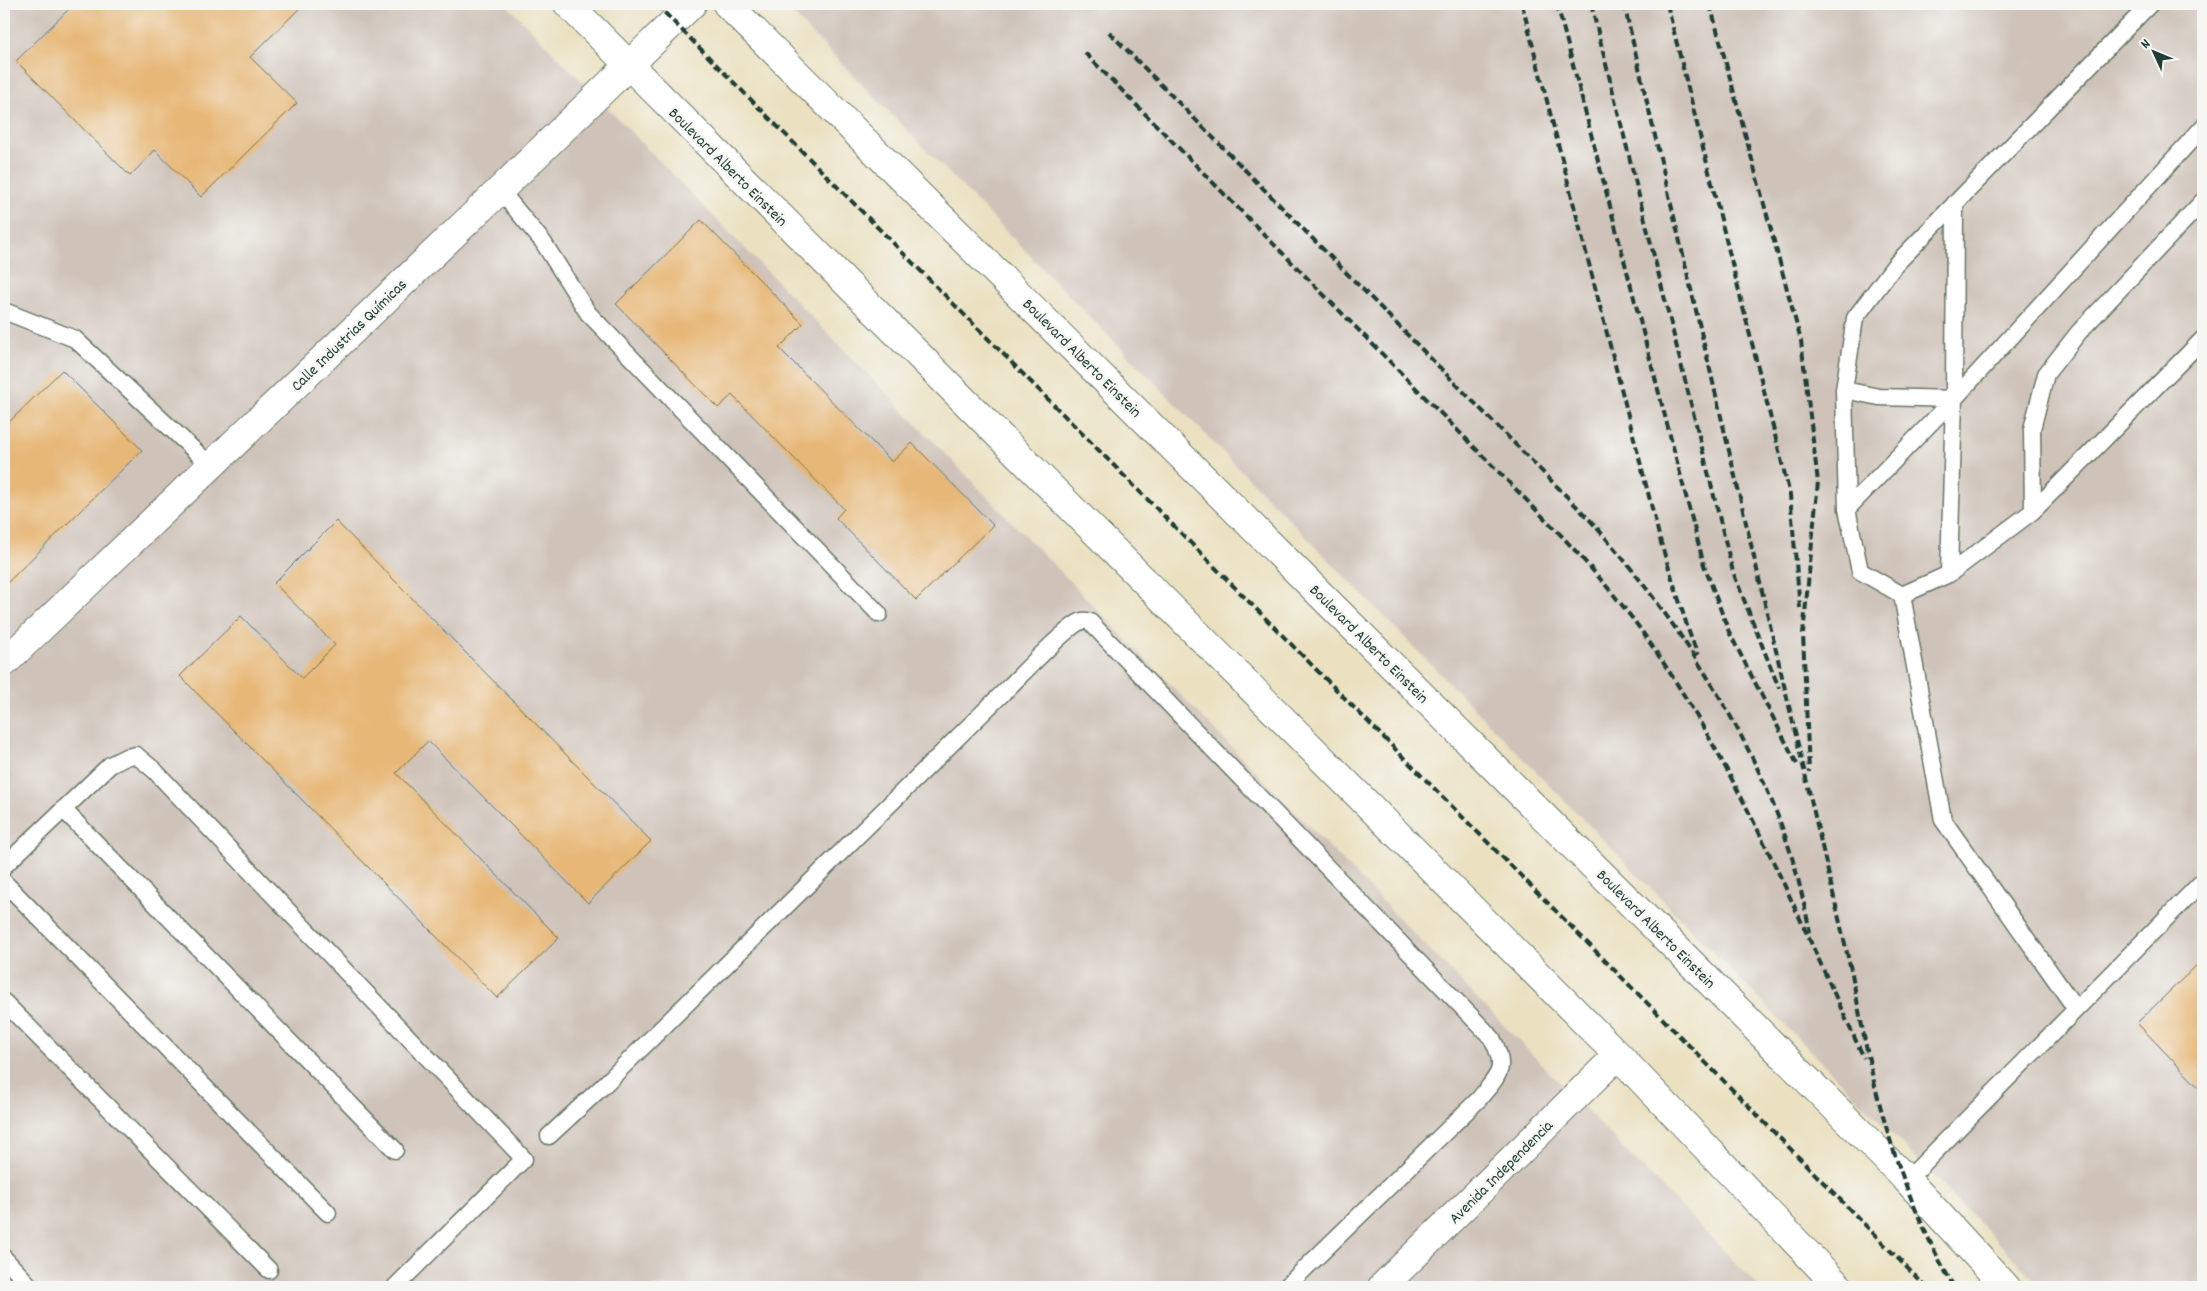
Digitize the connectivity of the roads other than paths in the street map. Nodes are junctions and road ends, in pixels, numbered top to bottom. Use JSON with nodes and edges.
{"nodes":[{"id":1,"x":568,"y":4,"type":"edge"},
{"id":2,"x":692,"y":4,"type":"edge"},
{"id":3,"x":727,"y":4,"type":"edge"},
{"id":4,"x":2150,"y":4,"type":"edge"},
{"id":5,"x":629,"y":66,"type":"junction"},
{"id":6,"x":2202,"y":130,"type":"edge"},
{"id":7,"x":500,"y":190,"type":"junction"},
{"id":8,"x":2203,"y":200,"type":"edge"},
{"id":9,"x":1955,"y":203,"type":"junction"},
{"id":10,"x":4,"y":311,"type":"edge"},
{"id":11,"x":2203,"y":339,"type":"edge"},
{"id":12,"x":1844,"y":390,"type":"junction"},
{"id":13,"x":1954,"y":399,"type":"junction"},
{"id":14,"x":210,"y":466,"type":"junction"},
{"id":15,"x":1847,"y":509,"type":"junction"},
{"id":16,"x":2033,"y":511,"type":"junction"},
{"id":17,"x":1949,"y":574,"type":"junction"},
{"id":18,"x":1902,"y":595,"type":"junction"},
{"id":19,"x":879,"y":614,"type":"dead end"},
{"id":20,"x":4,"y":662,"type":"edge"},
{"id":21,"x":63,"y":810,"type":"junction"},
{"id":22,"x":4,"y":866,"type":"edge"},
{"id":23,"x":2203,"y":881,"type":"edge"},
{"id":24,"x":4,"y":882,"type":"edge"},
{"id":25,"x":4,"y":1002,"type":"edge"},
{"id":26,"x":2076,"y":1009,"type":"junction"},
{"id":27,"x":1618,"y":1055,"type":"junction"},
{"id":28,"x":549,"y":1136,"type":"dead end"},
{"id":29,"x":395,"y":1150,"type":"dead end"},
{"id":30,"x":1908,"y":1180,"type":"junction"},
{"id":31,"x":328,"y":1213,"type":"dead end"},
{"id":32,"x":4,"y":1258,"type":"edge"},
{"id":33,"x":269,"y":1270,"type":"dead end"},
{"id":34,"x":31,"y":1287,"type":"edge"},
{"id":35,"x":395,"y":1287,"type":"edge"},
{"id":36,"x":1286,"y":1287,"type":"edge"},
{"id":37,"x":1382,"y":1287,"type":"edge"},
{"id":38,"x":1839,"y":1287,"type":"edge"},
{"id":39,"x":2006,"y":1287,"type":"edge"}],
"edges":[{"from":1,"to":5,"type":"main road","name":"Boulevard Alberto Einstein"},
{"from":2,"to":5,"type":"main road","name":"Calle Industrias Químicas"},
{"from":3,"to":30,"type":"main road","name":"Boulevard Alberto Einstein"},
{"from":4,"to":9,"type":"lane"},
{"from":5,"to":7,"type":"main road","name":"Calle Industrias Químicas"},
{"from":5,"to":27,"type":"main road","name":"Boulevard Alberto Einstein"},
{"from":6,"to":13,"type":"lane"},
{"from":7,"to":14,"type":"main road","name":"Calle Industrias Químicas"},
{"from":7,"to":19,"type":"lane"},
{"from":8,"to":16,"type":"lane"},
{"from":9,"to":12,"type":"lane"},
{"from":9,"to":13,"type":"lane"},
{"from":10,"to":14,"type":"lane"},
{"from":11,"to":16,"type":"lane"},
{"from":12,"to":13,"type":"lane"},
{"from":12,"to":15,"type":"lane"},
{"from":13,"to":15,"type":"lane"},
{"from":13,"to":17,"type":"lane"},
{"from":14,"to":20,"type":"main road","name":"Calle Industrias Químicas"},
{"from":15,"to":18,"type":"lane"},
{"from":16,"to":17,"type":"lane"},
{"from":17,"to":18,"type":"lane"},
{"from":18,"to":26,"type":"lane"},
{"from":21,"to":22,"type":"lane"},
{"from":21,"to":29,"type":"lane"},
{"from":21,"to":35,"type":"lane"},
{"from":23,"to":26,"type":"lane"},
{"from":24,"to":31,"type":"lane"},
{"from":25,"to":33,"type":"lane"},
{"from":26,"to":30,"type":"lane"},
{"from":27,"to":37,"type":"main road","name":"Avenida Independencia"},
{"from":27,"to":38,"type":"main road","name":"Boulevard Alberto Einstein"},
{"from":28,"to":36,"type":"lane"},
{"from":30,"to":39,"type":"main road","name":"Boulevard Alberto Einstein"},
{"from":32,"to":34,"type":"lane"}]}
